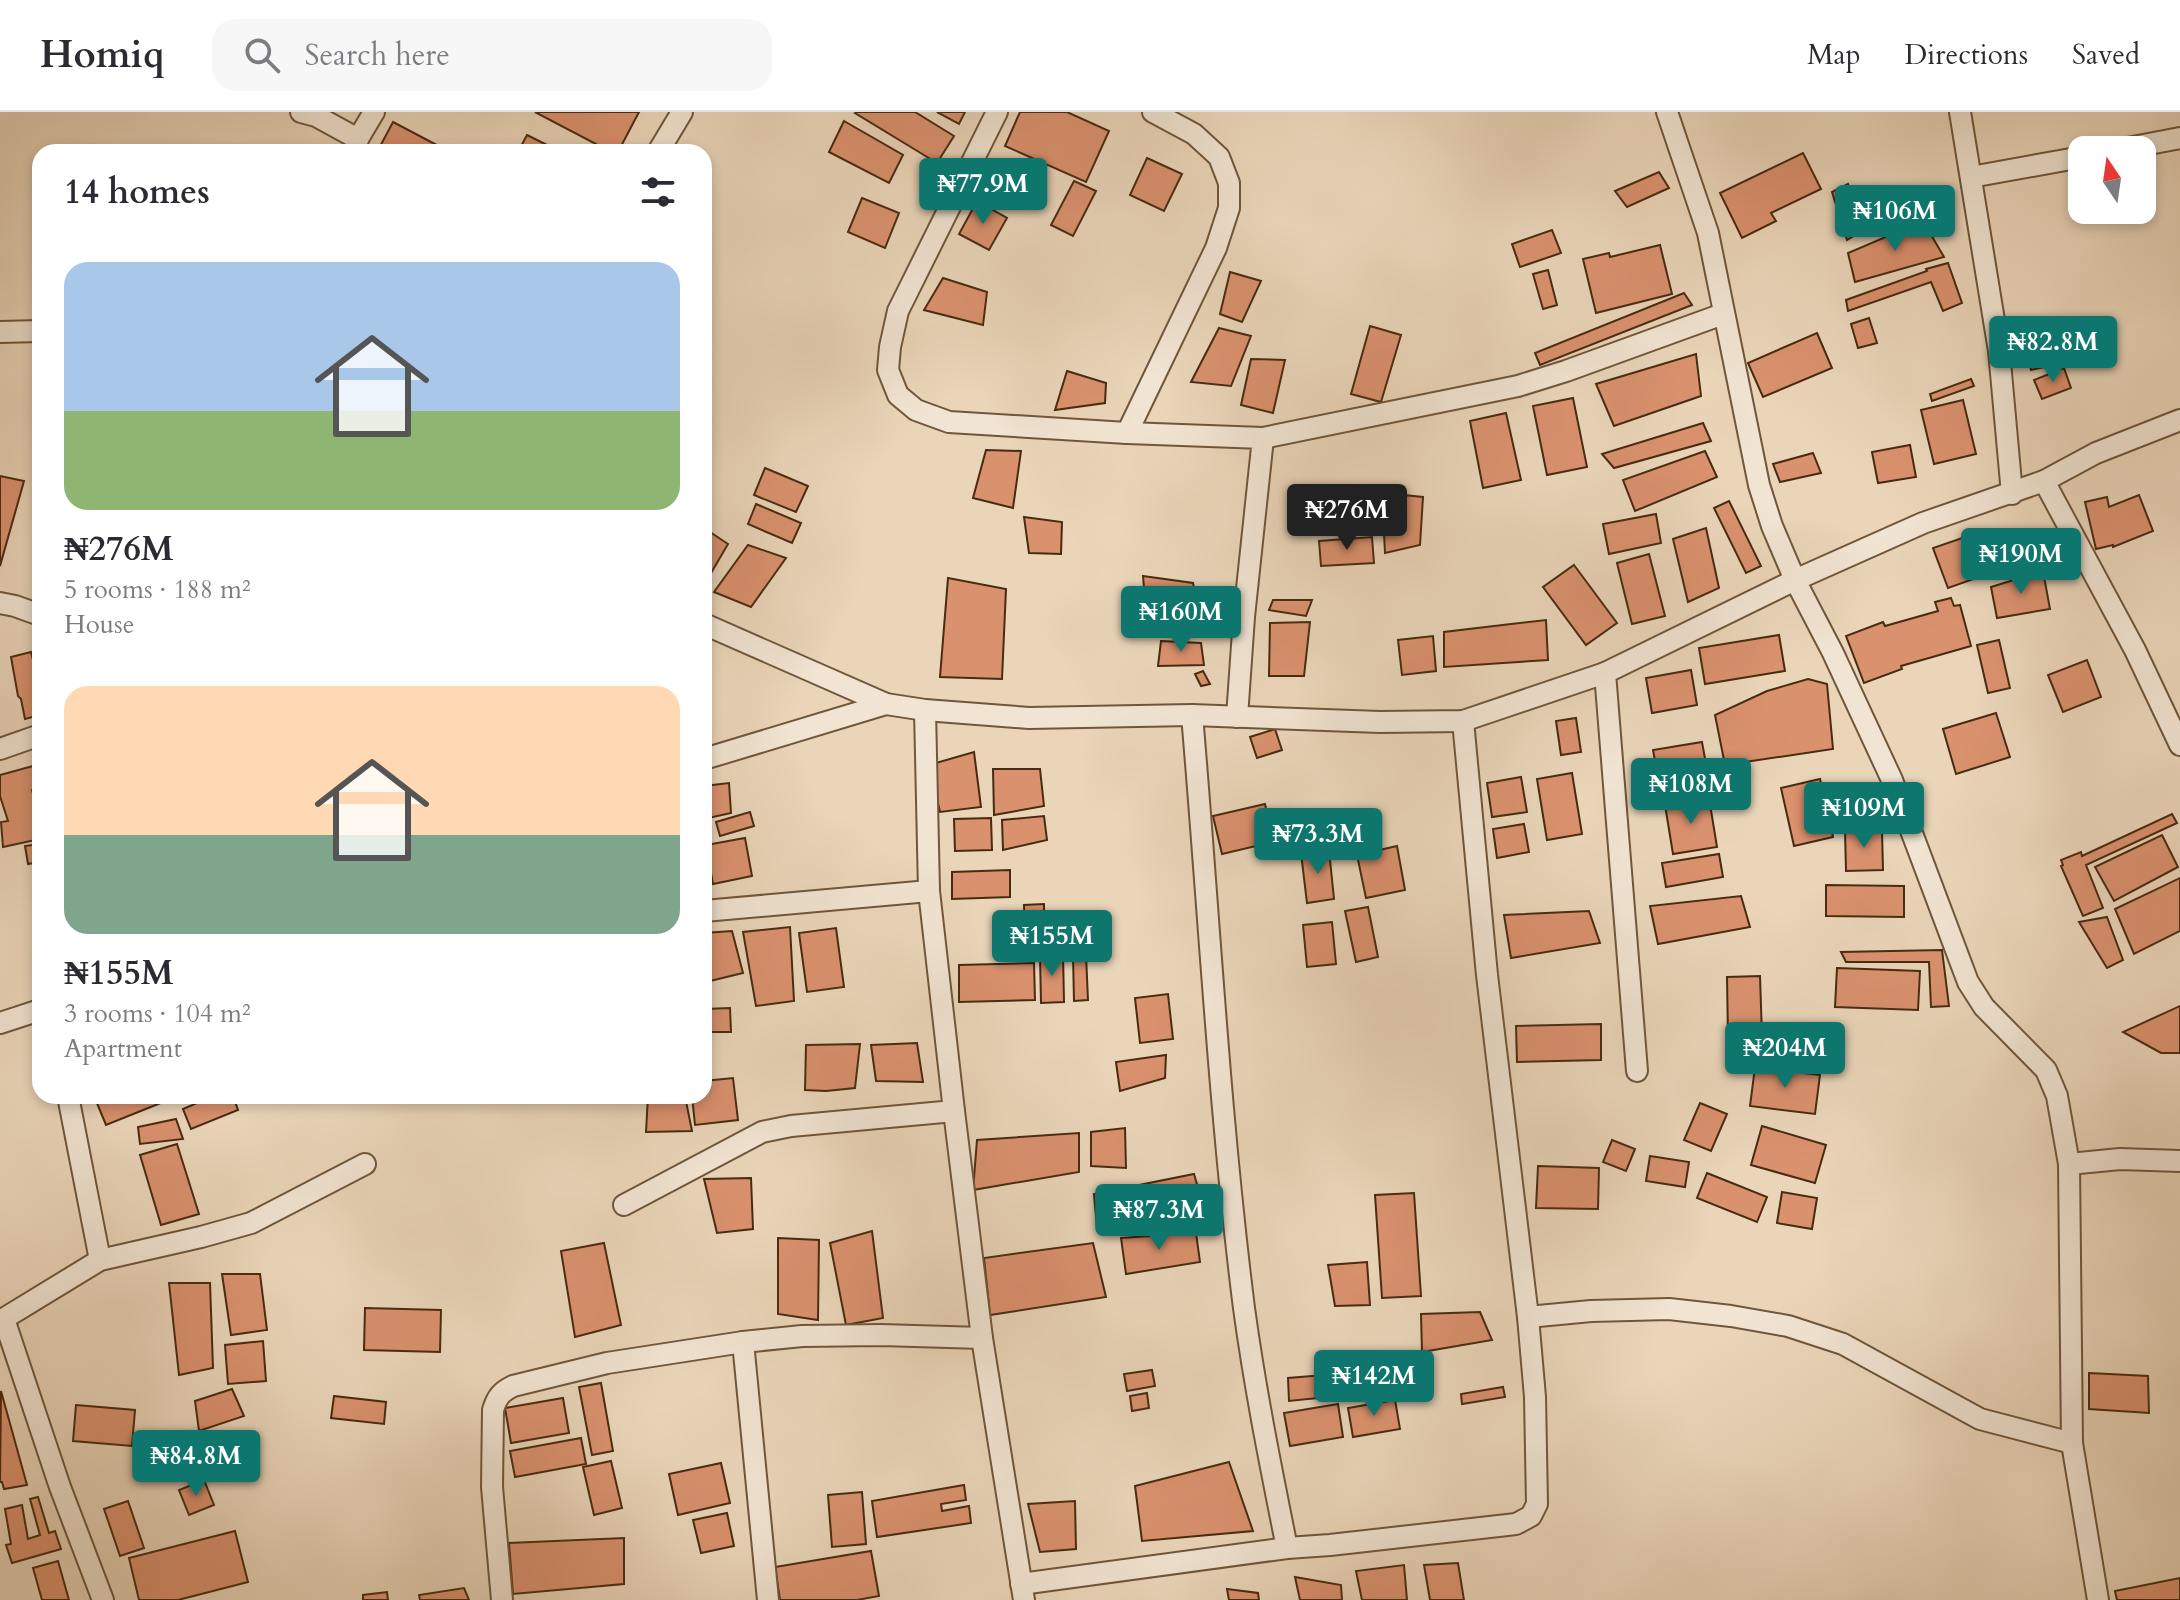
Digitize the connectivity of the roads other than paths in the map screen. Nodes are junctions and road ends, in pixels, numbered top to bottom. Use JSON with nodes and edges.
{"nodes":[{"id":1,"x":301,"y":112,"type":"edge"},
{"id":2,"x":374,"y":112,"type":"edge"},
{"id":3,"x":682,"y":112,"type":"edge"},
{"id":4,"x":997,"y":112,"type":"edge"},
{"id":5,"x":1153,"y":112,"type":"edge"},
{"id":6,"x":1667,"y":112,"type":"edge"},
{"id":7,"x":1960,"y":112,"type":"edge"},
{"id":8,"x":2180,"y":138,"type":"edge"},
{"id":9,"x":2156,"y":143,"type":"edge"},
{"id":10,"x":354,"y":144,"type":"edge"},
{"id":11,"x":358,"y":144,"type":"edge"},
{"id":12,"x":663,"y":144,"type":"edge"},
{"id":13,"x":2068,"y":160,"type":"edge"},
{"id":14,"x":1971,"y":177,"type":"junction"},
{"id":15,"x":1723,"y":314,"type":"junction"},
{"id":16,"x":32,"y":331,"type":"edge"},
{"id":17,"x":0,"y":332,"type":"edge"},
{"id":18,"x":2180,"y":420,"type":"edge"},
{"id":19,"x":1127,"y":433,"type":"junction"},
{"id":20,"x":1263,"y":438,"type":"junction"},
{"id":21,"x":2044,"y":481,"type":"junction"},
{"id":22,"x":2012,"y":494,"type":"junction"},
{"id":23,"x":1795,"y":580,"type":"junction"},
{"id":24,"x":0,"y":603,"type":"edge"},
{"id":25,"x":32,"y":612,"type":"edge"},
{"id":26,"x":712,"y":628,"type":"edge"},
{"id":27,"x":1605,"y":673,"type":"junction"},
{"id":28,"x":886,"y":704,"type":"junction"},
{"id":29,"x":925,"y":710,"type":"junction"},
{"id":30,"x":1192,"y":715,"type":"junction"},
{"id":31,"x":1237,"y":717,"type":"junction"},
{"id":32,"x":1463,"y":721,"type":"junction"},
{"id":33,"x":32,"y":738,"type":"edge"},
{"id":34,"x":2180,"y":745,"type":"edge"},
{"id":35,"x":0,"y":749,"type":"edge"},
{"id":36,"x":712,"y":757,"type":"edge"},
{"id":37,"x":929,"y":891,"type":"junction"},
{"id":38,"x":712,"y":910,"type":"edge"},
{"id":39,"x":32,"y":1013,"type":"edge"},
{"id":40,"x":0,"y":1023,"type":"edge"},
{"id":41,"x":1637,"y":1071,"type":"dead end"},
{"id":42,"x":70,"y":1104,"type":"edge"},
{"id":43,"x":954,"y":1111,"type":"junction"},
{"id":44,"x":2180,"y":1161,"type":"edge"},
{"id":45,"x":365,"y":1164,"type":"dead end"},
{"id":46,"x":2069,"y":1164,"type":"junction"},
{"id":47,"x":624,"y":1205,"type":"dead end"},
{"id":48,"x":100,"y":1260,"type":"junction"},
{"id":49,"x":1528,"y":1317,"type":"junction"},
{"id":50,"x":2,"y":1320,"type":"edge"},
{"id":51,"x":982,"y":1338,"type":"junction"},
{"id":52,"x":743,"y":1342,"type":"junction"},
{"id":53,"x":2072,"y":1443,"type":"junction"},
{"id":54,"x":1287,"y":1548,"type":"junction"},
{"id":55,"x":1023,"y":1592,"type":"edge"},
{"id":56,"x":103,"y":1600,"type":"edge"},
{"id":57,"x":502,"y":1600,"type":"edge"},
{"id":58,"x":768,"y":1600,"type":"edge"},
{"id":59,"x":2098,"y":1600,"type":"edge"}],
"edges":[{"from":1,"to":10,"type":"street"},
{"from":2,"to":11,"type":"street"},
{"from":3,"to":12,"type":"street"},
{"from":4,"to":19,"type":"street"},
{"from":5,"to":19,"type":"street"},
{"from":6,"to":15,"type":"street"},
{"from":7,"to":14,"type":"street"},
{"from":8,"to":9,"type":"street"},
{"from":13,"to":14,"type":"street"},
{"from":14,"to":22,"type":"street"},
{"from":15,"to":20,"type":"street"},
{"from":15,"to":23,"type":"street"},
{"from":16,"to":17,"type":"street"},
{"from":18,"to":21,"type":"street"},
{"from":19,"to":20,"type":"street"},
{"from":20,"to":31,"type":"street"},
{"from":21,"to":22,"type":"street"},
{"from":21,"to":34,"type":"street"},
{"from":22,"to":23,"type":"street"},
{"from":23,"to":27,"type":"street"},
{"from":23,"to":46,"type":"street"},
{"from":24,"to":25,"type":"street"},
{"from":26,"to":28,"type":"street"},
{"from":27,"to":32,"type":"street"},
{"from":27,"to":41,"type":"street"},
{"from":28,"to":29,"type":"street"},
{"from":28,"to":36,"type":"street"},
{"from":29,"to":30,"type":"street"},
{"from":29,"to":37,"type":"street"},
{"from":30,"to":31,"type":"street"},
{"from":30,"to":54,"type":"street"},
{"from":31,"to":32,"type":"street"},
{"from":32,"to":49,"type":"street"},
{"from":33,"to":35,"type":"street"},
{"from":37,"to":38,"type":"street"},
{"from":37,"to":43,"type":"street"},
{"from":39,"to":40,"type":"street"},
{"from":42,"to":48,"type":"street"},
{"from":43,"to":47,"type":"street"},
{"from":43,"to":51,"type":"street"},
{"from":44,"to":46,"type":"street"},
{"from":45,"to":48,"type":"street"},
{"from":46,"to":53,"type":"street"},
{"from":48,"to":50,"type":"street"},
{"from":49,"to":53,"type":"street"},
{"from":49,"to":54,"type":"street"},
{"from":50,"to":56,"type":"street"},
{"from":51,"to":52,"type":"street"},
{"from":51,"to":55,"type":"street"},
{"from":52,"to":57,"type":"street"},
{"from":52,"to":58,"type":"street"},
{"from":53,"to":59,"type":"street"},
{"from":54,"to":55,"type":"street"}]}
